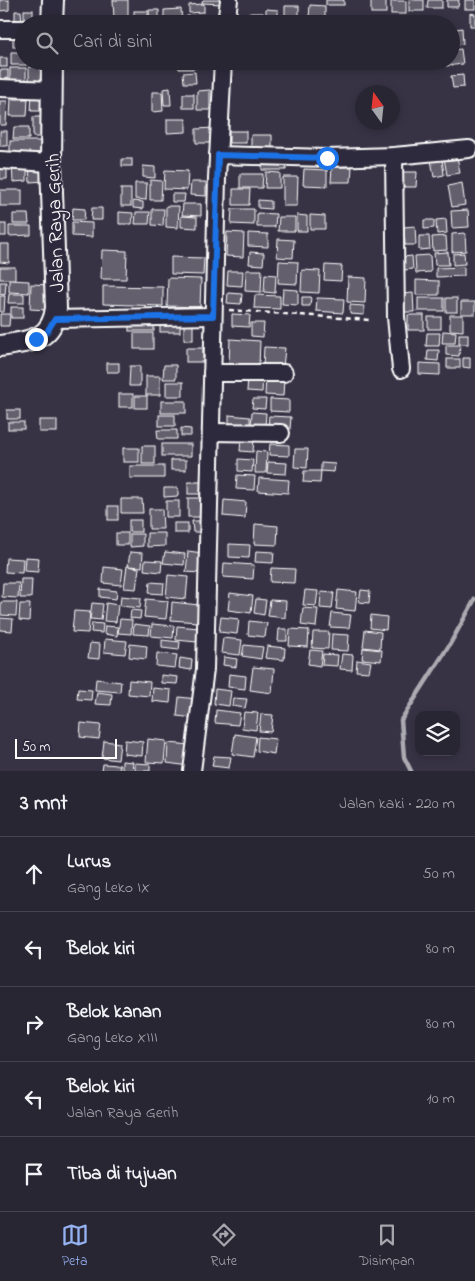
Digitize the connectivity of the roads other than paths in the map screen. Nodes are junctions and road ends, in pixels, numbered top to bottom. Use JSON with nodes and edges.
{"nodes":[{"id":1,"x":53,"y":0,"type":"edge"},
{"id":2,"x":228,"y":0,"type":"edge"},
{"id":3,"x":52,"y":15,"type":"edge"},
{"id":4,"x":227,"y":15,"type":"edge"},
{"id":5,"x":0,"y":28,"type":"edge"},
{"id":6,"x":15,"y":29,"type":"edge"},
{"id":7,"x":52,"y":70,"type":"edge"},
{"id":8,"x":223,"y":70,"type":"edge"},
{"id":9,"x":0,"y":88,"type":"edge"},
{"id":10,"x":53,"y":90,"type":"junction"},
{"id":11,"x":469,"y":149,"type":"dead end"},
{"id":12,"x":218,"y":155,"type":"junction"},
{"id":13,"x":394,"y":156,"type":"junction"},
{"id":14,"x":0,"y":160,"type":"edge"},
{"id":15,"x":51,"y":163,"type":"junction"},
{"id":16,"x":214,"y":312,"type":"junction"},
{"id":17,"x":55,"y":319,"type":"junction"},
{"id":18,"x":0,"y":346,"type":"edge"},
{"id":19,"x":401,"y":369,"type":"dead end"},
{"id":20,"x":284,"y":373,"type":"dead end"},
{"id":21,"x":212,"y":374,"type":"junction"},
{"id":22,"x":211,"y":432,"type":"junction"},
{"id":23,"x":281,"y":433,"type":"dead end"},
{"id":24,"x":192,"y":771,"type":"edge"}],
"edges":[{"from":1,"to":3,"type":"street"},
{"from":2,"to":4,"type":"street"},
{"from":5,"to":6,"type":"street"},
{"from":7,"to":10,"type":"street","name":"Jalan Raya Gerih"},
{"from":8,"to":12,"type":"street"},
{"from":9,"to":10,"type":"street"},
{"from":10,"to":15,"type":"street","name":"Jalan Raya Gerih"},
{"from":11,"to":13,"type":"street"},
{"from":12,"to":13,"type":"street"},
{"from":12,"to":16,"type":"street"},
{"from":13,"to":19,"type":"street"},
{"from":14,"to":15,"type":"street"},
{"from":15,"to":17,"type":"street","name":"Jalan Raya Gerih"},
{"from":16,"to":17,"type":"street"},
{"from":16,"to":21,"type":"street"},
{"from":17,"to":18,"type":"street","name":"Jalan Raya Gerih"},
{"from":20,"to":21,"type":"street"},
{"from":21,"to":22,"type":"street"},
{"from":22,"to":23,"type":"street"},
{"from":22,"to":24,"type":"street"}]}
